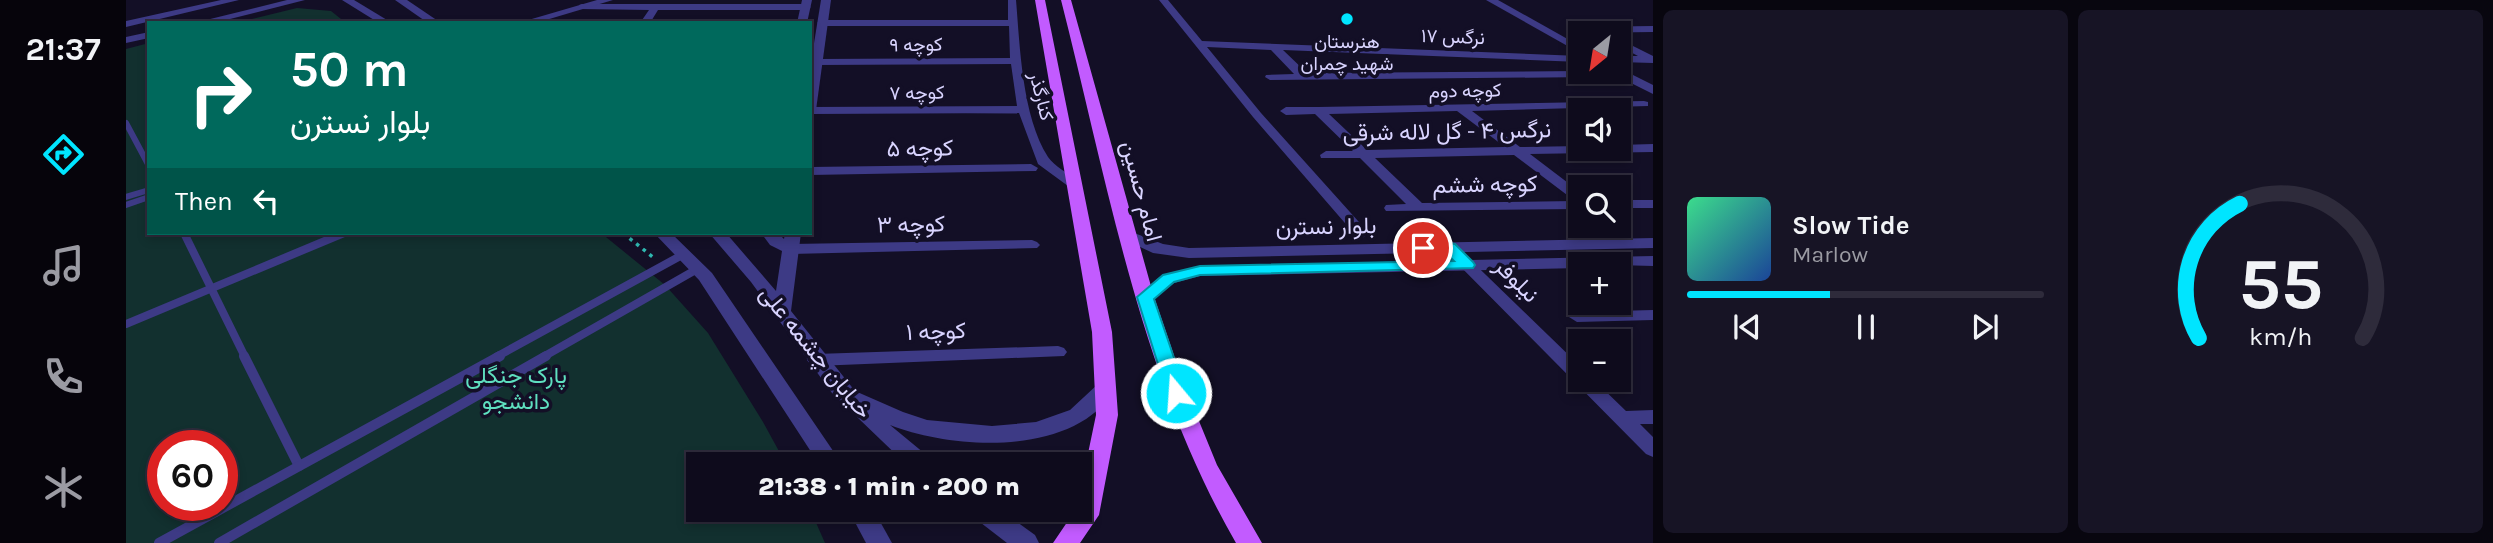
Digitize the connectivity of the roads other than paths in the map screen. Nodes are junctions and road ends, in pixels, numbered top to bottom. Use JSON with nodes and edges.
{"nodes":[{"id":1,"x":234,"y":0,"type":"edge"},
{"id":2,"x":264,"y":0,"type":"edge"},
{"id":3,"x":300,"y":0,"type":"edge"},
{"id":4,"x":347,"y":0,"type":"edge"},
{"id":5,"x":400,"y":0,"type":"edge"},
{"id":6,"x":608,"y":0,"type":"edge"},
{"id":7,"x":825,"y":0,"type":"edge"},
{"id":8,"x":1012,"y":0,"type":"edge"},
{"id":9,"x":1040,"y":0,"type":"edge"},
{"id":10,"x":1066,"y":0,"type":"edge"},
{"id":11,"x":1163,"y":0,"type":"edge"},
{"id":12,"x":1491,"y":0,"type":"edge"},
{"id":13,"x":806,"y":3,"type":"edge"},
{"id":14,"x":582,"y":7,"type":"junction"},
{"id":15,"x":655,"y":7,"type":"junction"},
{"id":16,"x":253,"y":10,"type":"junction"},
{"id":17,"x":207,"y":21,"type":"edge"},
{"id":18,"x":384,"y":21,"type":"edge"},
{"id":19,"x":433,"y":21,"type":"edge"},
{"id":20,"x":530,"y":21,"type":"edge"},
{"id":21,"x":646,"y":21,"type":"edge"},
{"id":22,"x":802,"y":21,"type":"edge"},
{"id":23,"x":822,"y":23,"type":"junction"},
{"id":24,"x":1014,"y":23,"type":"junction"},
{"id":25,"x":126,"y":24,"type":"edge"},
{"id":26,"x":1653,"y":29,"type":"edge"},
{"id":27,"x":1631,"y":30,"type":"edge"},
{"id":28,"x":147,"y":35,"type":"edge"},
{"id":29,"x":126,"y":40,"type":"edge"},
{"id":30,"x":1568,"y":43,"type":"edge"},
{"id":31,"x":1198,"y":44,"type":"junction"},
{"id":32,"x":1274,"y":47,"type":"junction"},
{"id":33,"x":1631,"y":48,"type":"edge"},
{"id":34,"x":1388,"y":51,"type":"junction"},
{"id":35,"x":1494,"y":55,"type":"junction"},
{"id":36,"x":1568,"y":58,"type":"edge"},
{"id":37,"x":1631,"y":59,"type":"edge"},
{"id":38,"x":1653,"y":59,"type":"edge"},
{"id":39,"x":1015,"y":61,"type":"junction"},
{"id":40,"x":817,"y":62,"type":"junction"},
{"id":41,"x":1568,"y":74,"type":"edge"},
{"id":42,"x":1526,"y":75,"type":"junction"},
{"id":43,"x":1423,"y":76,"type":"junction"},
{"id":44,"x":1270,"y":77,"type":"dead end"},
{"id":45,"x":1304,"y":77,"type":"junction"},
{"id":46,"x":1631,"y":78,"type":"edge"},
{"id":47,"x":1653,"y":90,"type":"edge"},
{"id":48,"x":812,"y":96,"type":"edge"},
{"id":49,"x":1644,"y":104,"type":"dead end"},
{"id":50,"x":1567,"y":105,"type":"joint"},
{"id":51,"x":1459,"y":107,"type":"junction"},
{"id":52,"x":1023,"y":108,"type":"junction"},
{"id":53,"x":812,"y":110,"type":"edge"},
{"id":54,"x":1318,"y":110,"type":"junction"},
{"id":55,"x":1286,"y":111,"type":"dead end"},
{"id":56,"x":126,"y":123,"type":"edge"},
{"id":57,"x":1631,"y":147,"type":"edge"},
{"id":58,"x":1653,"y":148,"type":"edge"},
{"id":59,"x":1634,"y":149,"type":"junction"},
{"id":60,"x":1518,"y":151,"type":"junction"},
{"id":61,"x":1364,"y":154,"type":"junction"},
{"id":62,"x":1326,"y":155,"type":"dead end"},
{"id":63,"x":1653,"y":161,"type":"edge"},
{"id":64,"x":147,"y":162,"type":"edge"},
{"id":65,"x":1031,"y":168,"type":"dead end"},
{"id":66,"x":812,"y":171,"type":"edge"},
{"id":67,"x":1073,"y":183,"type":"junction"},
{"id":68,"x":1568,"y":189,"type":"edge"},
{"id":69,"x":147,"y":191,"type":"edge"},
{"id":70,"x":126,"y":197,"type":"edge"},
{"id":71,"x":147,"y":198,"type":"edge"},
{"id":72,"x":1631,"y":204,"type":"edge"},
{"id":73,"x":1653,"y":204,"type":"edge"},
{"id":74,"x":126,"y":205,"type":"edge"},
{"id":75,"x":1568,"y":205,"type":"edge"},
{"id":76,"x":1391,"y":208,"type":"dead end"},
{"id":77,"x":1419,"y":208,"type":"junction"},
{"id":78,"x":1362,"y":234,"type":"dead end"},
{"id":79,"x":185,"y":235,"type":"edge"},
{"id":80,"x":339,"y":235,"type":"edge"},
{"id":81,"x":664,"y":235,"type":"edge"},
{"id":82,"x":719,"y":235,"type":"edge"},
{"id":83,"x":771,"y":235,"type":"edge"},
{"id":84,"x":1129,"y":236,"type":"junction"},
{"id":85,"x":792,"y":241,"type":"edge"},
{"id":86,"x":1653,"y":243,"type":"edge"},
{"id":87,"x":1031,"y":245,"type":"dead end"},
{"id":88,"x":1449,"y":247,"type":"junction"},
{"id":89,"x":684,"y":254,"type":"junction"},
{"id":90,"x":1653,"y":261,"type":"edge"},
{"id":91,"x":1467,"y":265,"type":"junction"},
{"id":92,"x":699,"y":268,"type":"junction"},
{"id":93,"x":213,"y":288,"type":"junction"},
{"id":94,"x":1145,"y":297,"type":"junction"},
{"id":95,"x":782,"y":310,"type":"junction"},
{"id":96,"x":1653,"y":315,"type":"edge"},
{"id":97,"x":1577,"y":317,"type":"dead end"},
{"id":98,"x":126,"y":324,"type":"edge"},
{"id":99,"x":1058,"y":352,"type":"dead end"},
{"id":100,"x":816,"y":360,"type":"junction"},
{"id":101,"x":1568,"y":365,"type":"edge"},
{"id":102,"x":1105,"y":389,"type":"junction"},
{"id":103,"x":845,"y":392,"type":"junction"},
{"id":104,"x":1595,"y":392,"type":"edge"},
{"id":105,"x":1653,"y":417,"type":"edge"},
{"id":106,"x":1621,"y":418,"type":"junction"},
{"id":107,"x":1653,"y":449,"type":"edge"},
{"id":108,"x":823,"y":452,"type":"edge"},
{"id":109,"x":908,"y":452,"type":"edge"},
{"id":110,"x":299,"y":466,"type":"junction"},
{"id":111,"x":867,"y":522,"type":"edge"},
{"id":112,"x":998,"y":522,"type":"edge"},
{"id":113,"x":159,"y":543,"type":"edge"},
{"id":114,"x":219,"y":543,"type":"edge"},
{"id":115,"x":879,"y":543,"type":"edge"},
{"id":116,"x":1026,"y":543,"type":"edge"},
{"id":117,"x":1066,"y":543,"type":"edge"},
{"id":118,"x":1250,"y":543,"type":"edge"}],
"edges":[{"from":1,"to":25,"type":"street"},
{"from":2,"to":16,"type":"street"},
{"from":3,"to":16,"type":"street"},
{"from":4,"to":18,"type":"street"},
{"from":5,"to":19,"type":"street"},
{"from":6,"to":14,"type":"street"},
{"from":7,"to":23,"type":"street"},
{"from":8,"to":24,"type":"street","name":"کنارگذر"},
{"from":9,"to":67,"type":"main road"},
{"from":10,"to":84,"type":"main road","name":"امام حسین"},
{"from":11,"to":31,"type":"street"},
{"from":12,"to":30,"type":"street"},
{"from":13,"to":15,"type":"street"},
{"from":13,"to":22,"type":"street"},
{"from":14,"to":15,"type":"street"},
{"from":14,"to":20,"type":"street"},
{"from":15,"to":21,"type":"street"},
{"from":16,"to":17,"type":"street"},
{"from":23,"to":24,"type":"street"},
{"from":23,"to":40,"type":"street"},
{"from":24,"to":39,"type":"street","name":"کنارگذر"},
{"from":26,"to":27,"type":"street"},
{"from":28,"to":29,"type":"street"},
{"from":31,"to":32,"type":"street","name":"نرگس ۱۷"},
{"from":31,"to":78,"type":"street"},
{"from":32,"to":34,"type":"street","name":"نرگس ۱۷"},
{"from":32,"to":45,"type":"street"},
{"from":33,"to":38,"type":"street"},
{"from":34,"to":35,"type":"street","name":"نرگس ۱۷"},
{"from":34,"to":43,"type":"street"},
{"from":35,"to":36,"type":"street","name":"نرگس ۱۷"},
{"from":35,"to":42,"type":"street"},
{"from":37,"to":38,"type":"street"},
{"from":39,"to":40,"type":"street","name":"کوچه ۹"},
{"from":39,"to":52,"type":"street","name":"کنارگذر"},
{"from":40,"to":48,"type":"street"},
{"from":41,"to":42,"type":"street"},
{"from":42,"to":43,"type":"street"},
{"from":43,"to":45,"type":"street"},
{"from":44,"to":45,"type":"street"},
{"from":46,"to":47,"type":"street"},
{"from":49,"to":50,"type":"street","name":"کوچه دوم"},
{"from":50,"to":51,"type":"street","name":"کوچه دوم"},
{"from":51,"to":54,"type":"street","name":"کوچه دوم"},
{"from":51,"to":60,"type":"street"},
{"from":52,"to":53,"type":"street","name":"کوچه ۷"},
{"from":52,"to":67,"type":"street","name":"کنارگذر"},
{"from":54,"to":55,"type":"street","name":"کوچه دوم"},
{"from":54,"to":61,"type":"street"},
{"from":56,"to":64,"type":"lane"},
{"from":57,"to":59,"type":"street"},
{"from":58,"to":59,"type":"street","name":"نرگس ۴ - گل لاله شرقی"},
{"from":59,"to":60,"type":"street","name":"نرگس ۴ - گل لاله شرقی"},
{"from":59,"to":63,"type":"street"},
{"from":60,"to":61,"type":"street","name":"نرگس ۴ - گل لاله شرقی"},
{"from":60,"to":68,"type":"street"},
{"from":61,"to":62,"type":"street","name":"نرگس ۴ - گل لاله شرقی"},
{"from":61,"to":77,"type":"street"},
{"from":65,"to":66,"type":"street","name":"کوچه ۵"},
{"from":67,"to":102,"type":"main road"},
{"from":69,"to":70,"type":"lane"},
{"from":71,"to":74,"type":"lane"},
{"from":72,"to":73,"type":"street"},
{"from":75,"to":77,"type":"street","name":"کوچه ششم"},
{"from":76,"to":77,"type":"street","name":"کوچه ششم"},
{"from":79,"to":93,"type":"lane"},
{"from":80,"to":93,"type":"lane"},
{"from":81,"to":89,"type":"street","name":"خیابان چشمه علی"},
{"from":82,"to":95,"type":"street","name":"خیابان چشمه علی"},
{"from":83,"to":85,"type":"street"},
{"from":84,"to":88,"type":"street","name":"بلوار نسترن"},
{"from":84,"to":94,"type":"main road","name":"امام حسین"},
{"from":85,"to":87,"type":"street","name":"کوچه ۳"},
{"from":85,"to":95,"type":"street"},
{"from":86,"to":88,"type":"street","name":"بلوار نسترن"},
{"from":88,"to":91,"type":"street","name":"نیلوفر"},
{"from":89,"to":92,"type":"street","name":"خیابان چشمه علی"},
{"from":89,"to":110,"type":"lane"},
{"from":90,"to":91,"type":"street","name":"بلوار نسترن"},
{"from":91,"to":94,"type":"street","name":"بلوار نسترن"},
{"from":91,"to":101,"type":"street","name":"نیلوفر"},
{"from":92,"to":108,"type":"street","name":"خیابان چشمه علی"},
{"from":92,"to":114,"type":"lane"},
{"from":93,"to":98,"type":"lane"},
{"from":93,"to":110,"type":"lane"},
{"from":94,"to":118,"type":"main road","name":"امام حسین"},
{"from":95,"to":100,"type":"street","name":"خیابان چشمه علی"},
{"from":96,"to":97,"type":"street"},
{"from":99,"to":100,"type":"street","name":"کوچه ۱"},
{"from":100,"to":103,"type":"street","name":"خیابان چشمه علی"},
{"from":102,"to":103,"type":"street"},
{"from":102,"to":117,"type":"main road"},
{"from":103,"to":109,"type":"street","name":"خیابان چشمه علی"},
{"from":104,"to":106,"type":"street","name":"نیلوفر"},
{"from":105,"to":106,"type":"street"},
{"from":106,"to":107,"type":"street","name":"نیلوفر"},
{"from":110,"to":113,"type":"lane"},
{"from":111,"to":115,"type":"street"},
{"from":112,"to":116,"type":"street"}]}
